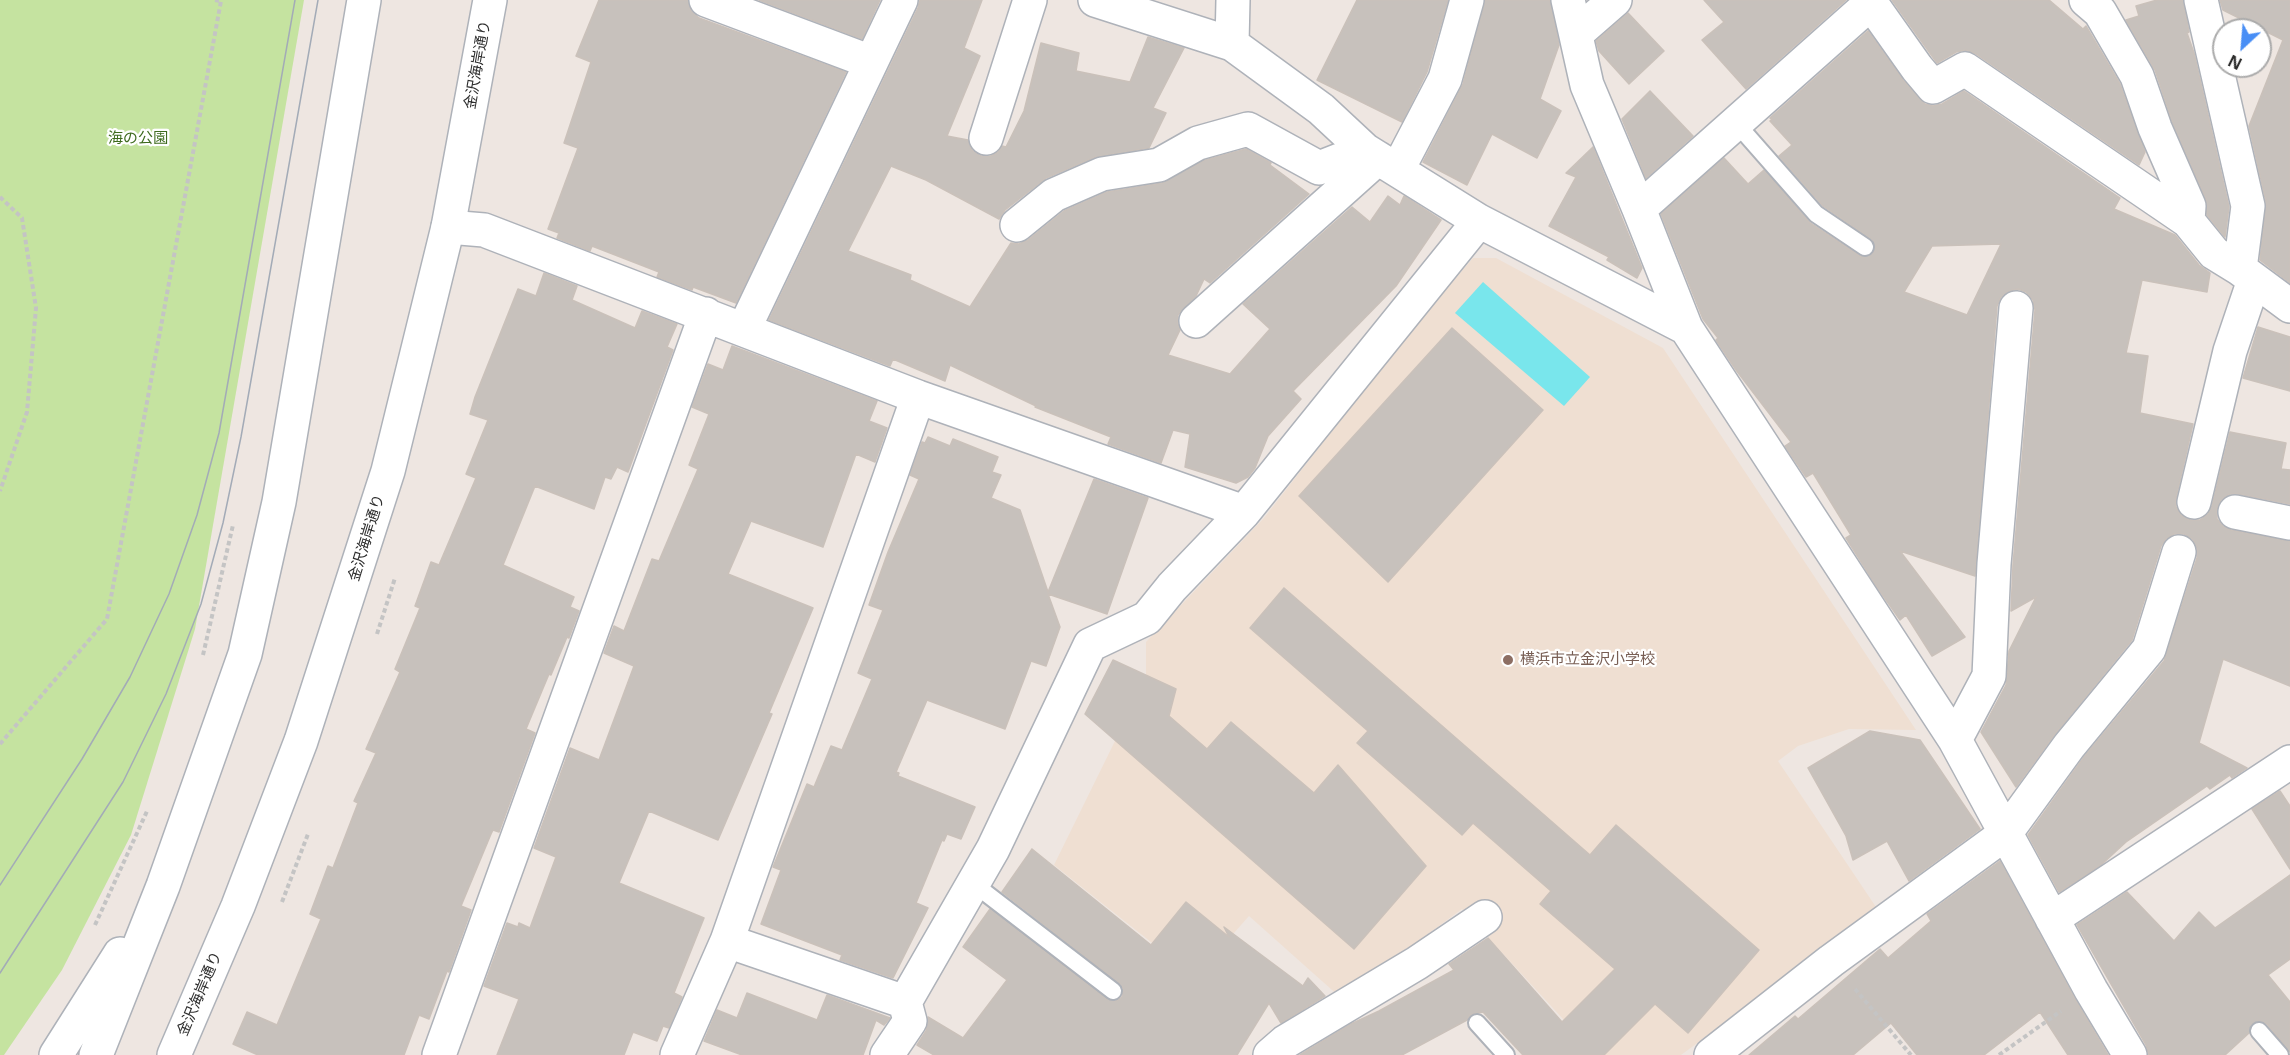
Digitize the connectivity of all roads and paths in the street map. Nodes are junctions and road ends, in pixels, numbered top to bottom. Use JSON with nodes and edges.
{"nodes":[{"id":1,"x":219,"y":0,"type":"edge"},
{"id":2,"x":364,"y":0,"type":"edge"},
{"id":3,"x":490,"y":0,"type":"edge"},
{"id":4,"x":706,"y":0,"type":"edge"},
{"id":5,"x":901,"y":0,"type":"edge"},
{"id":6,"x":1030,"y":0,"type":"edge"},
{"id":7,"x":1095,"y":0,"type":"edge"},
{"id":8,"x":1233,"y":0,"type":"edge"},
{"id":9,"x":1467,"y":0,"type":"edge"},
{"id":10,"x":1568,"y":0,"type":"edge"},
{"id":11,"x":1615,"y":0,"type":"edge"},
{"id":12,"x":2086,"y":0,"type":"edge"},
{"id":13,"x":2200,"y":0,"type":"edge"},
{"id":14,"x":1576,"y":34,"type":"junction"},
{"id":15,"x":1232,"y":44,"type":"junction"},
{"id":16,"x":872,"y":62,"type":"junction"},
{"id":17,"x":1736,"y":123,"type":"junction"},
{"id":18,"x":986,"y":138,"type":"dead end"},
{"id":19,"x":1380,"y":159,"type":"junction"},
{"id":20,"x":0,"y":196,"type":"edge"},
{"id":21,"x":1639,"y":209,"type":"junction"},
{"id":22,"x":2187,"y":220,"type":"junction"},
{"id":23,"x":1479,"y":222,"type":"junction"},
{"id":24,"x":1017,"y":225,"type":"dead end"},
{"id":25,"x":448,"y":227,"type":"junction"},
{"id":26,"x":1865,"y":247,"type":"dead end"},
{"id":27,"x":2247,"y":274,"type":"junction"},
{"id":28,"x":2290,"y":306,"type":"edge"},
{"id":29,"x":2016,"y":308,"type":"dead end"},
{"id":30,"x":706,"y":314,"type":"junction"},
{"id":31,"x":1196,"y":321,"type":"dead end"},
{"id":32,"x":1686,"y":328,"type":"junction"},
{"id":33,"x":744,"y":329,"type":"junction"},
{"id":34,"x":918,"y":397,"type":"junction"},
{"id":35,"x":0,"y":491,"type":"edge"},
{"id":36,"x":2194,"y":502,"type":"dead end"},
{"id":37,"x":1244,"y":512,"type":"junction"},
{"id":38,"x":2235,"y":512,"type":"dead end"},
{"id":39,"x":235,"y":516,"type":"dead end"},
{"id":40,"x":2290,"y":523,"type":"edge"},
{"id":41,"x":2179,"y":552,"type":"dead end"},
{"id":42,"x":199,"y":665,"type":"dead end"},
{"id":43,"x":1955,"y":740,"type":"junction"},
{"id":44,"x":0,"y":744,"type":"edge"},
{"id":45,"x":2290,"y":762,"type":"edge"},
{"id":46,"x":149,"y":807,"type":"dead end"},
{"id":47,"x":2005,"y":834,"type":"junction"},
{"id":48,"x":974,"y":884,"type":"junction"},
{"id":49,"x":163,"y":886,"type":"junction"},
{"id":50,"x":1485,"y":917,"type":"dead end"},
{"id":51,"x":2052,"y":919,"type":"junction"},
{"id":52,"x":91,"y":936,"type":"dead end"},
{"id":53,"x":727,"y":941,"type":"junction"},
{"id":54,"x":1831,"y":961,"type":"junction"},
{"id":55,"x":2091,"y":990,"type":"junction"},
{"id":56,"x":1113,"y":991,"type":"dead end"},
{"id":57,"x":905,"y":1002,"type":"junction"},
{"id":58,"x":1477,"y":1023,"type":"dead end"},
{"id":59,"x":2259,"y":1031,"type":"dead end"},
{"id":60,"x":56,"y":1055,"type":"edge"},
{"id":61,"x":96,"y":1055,"type":"edge"},
{"id":62,"x":174,"y":1055,"type":"edge"},
{"id":63,"x":438,"y":1055,"type":"edge"},
{"id":64,"x":677,"y":1055,"type":"edge"},
{"id":65,"x":887,"y":1055,"type":"edge"},
{"id":66,"x":1270,"y":1055,"type":"edge"},
{"id":67,"x":1506,"y":1055,"type":"edge"},
{"id":68,"x":1711,"y":1055,"type":"edge"},
{"id":69,"x":1911,"y":1055,"type":"edge"},
{"id":70,"x":1999,"y":1055,"type":"edge"},
{"id":71,"x":2130,"y":1055,"type":"edge"},
{"id":72,"x":2280,"y":1055,"type":"edge"}],
"edges":[{"from":1,"to":44,"type":"path"},
{"from":2,"to":49,"type":"street"},
{"from":3,"to":25,"type":"street","name":"金沢海岸通り"},
{"from":4,"to":16,"type":"street"},
{"from":5,"to":16,"type":"street"},
{"from":6,"to":18,"type":"street"},
{"from":7,"to":15,"type":"street"},
{"from":8,"to":15,"type":"street"},
{"from":9,"to":19,"type":"street"},
{"from":10,"to":14,"type":"street"},
{"from":11,"to":14,"type":"street"},
{"from":12,"to":22,"type":"street"},
{"from":13,"to":27,"type":"street"},
{"from":14,"to":21,"type":"street"},
{"from":15,"to":19,"type":"street"},
{"from":16,"to":33,"type":"street"},
{"from":17,"to":21,"type":"street"},
{"from":17,"to":22,"type":"street"},
{"from":17,"to":26,"type":"lane"},
{"from":19,"to":23,"type":"street"},
{"from":19,"to":24,"type":"street"},
{"from":19,"to":31,"type":"street"},
{"from":20,"to":35,"type":"path"},
{"from":21,"to":32,"type":"street"},
{"from":22,"to":27,"type":"street"},
{"from":23,"to":32,"type":"street"},
{"from":23,"to":37,"type":"street"},
{"from":25,"to":30,"type":"street"},
{"from":25,"to":62,"type":"street","name":"金沢海岸通り"},
{"from":27,"to":28,"type":"street"},
{"from":27,"to":36,"type":"street"},
{"from":29,"to":43,"type":"street"},
{"from":30,"to":33,"type":"street"},
{"from":30,"to":63,"type":"street"},
{"from":32,"to":43,"type":"street"},
{"from":33,"to":34,"type":"street"},
{"from":34,"to":37,"type":"street"},
{"from":34,"to":53,"type":"street"},
{"from":37,"to":48,"type":"street"},
{"from":38,"to":40,"type":"street"},
{"from":39,"to":42,"type":"path"},
{"from":41,"to":47,"type":"street"},
{"from":43,"to":47,"type":"street"},
{"from":45,"to":51,"type":"street"},
{"from":46,"to":52,"type":"path"},
{"from":47,"to":51,"type":"street"},
{"from":47,"to":54,"type":"street"},
{"from":48,"to":56,"type":"lane"},
{"from":48,"to":57,"type":"street"},
{"from":49,"to":60,"type":"street"},
{"from":49,"to":61,"type":"street"},
{"from":50,"to":66,"type":"street"},
{"from":51,"to":55,"type":"street"},
{"from":53,"to":57,"type":"street"},
{"from":53,"to":64,"type":"street"},
{"from":54,"to":68,"type":"street"},
{"from":54,"to":69,"type":"path"},
{"from":55,"to":70,"type":"path"},
{"from":55,"to":71,"type":"street"},
{"from":57,"to":65,"type":"street"},
{"from":58,"to":67,"type":"lane"},
{"from":59,"to":72,"type":"lane"}]}
